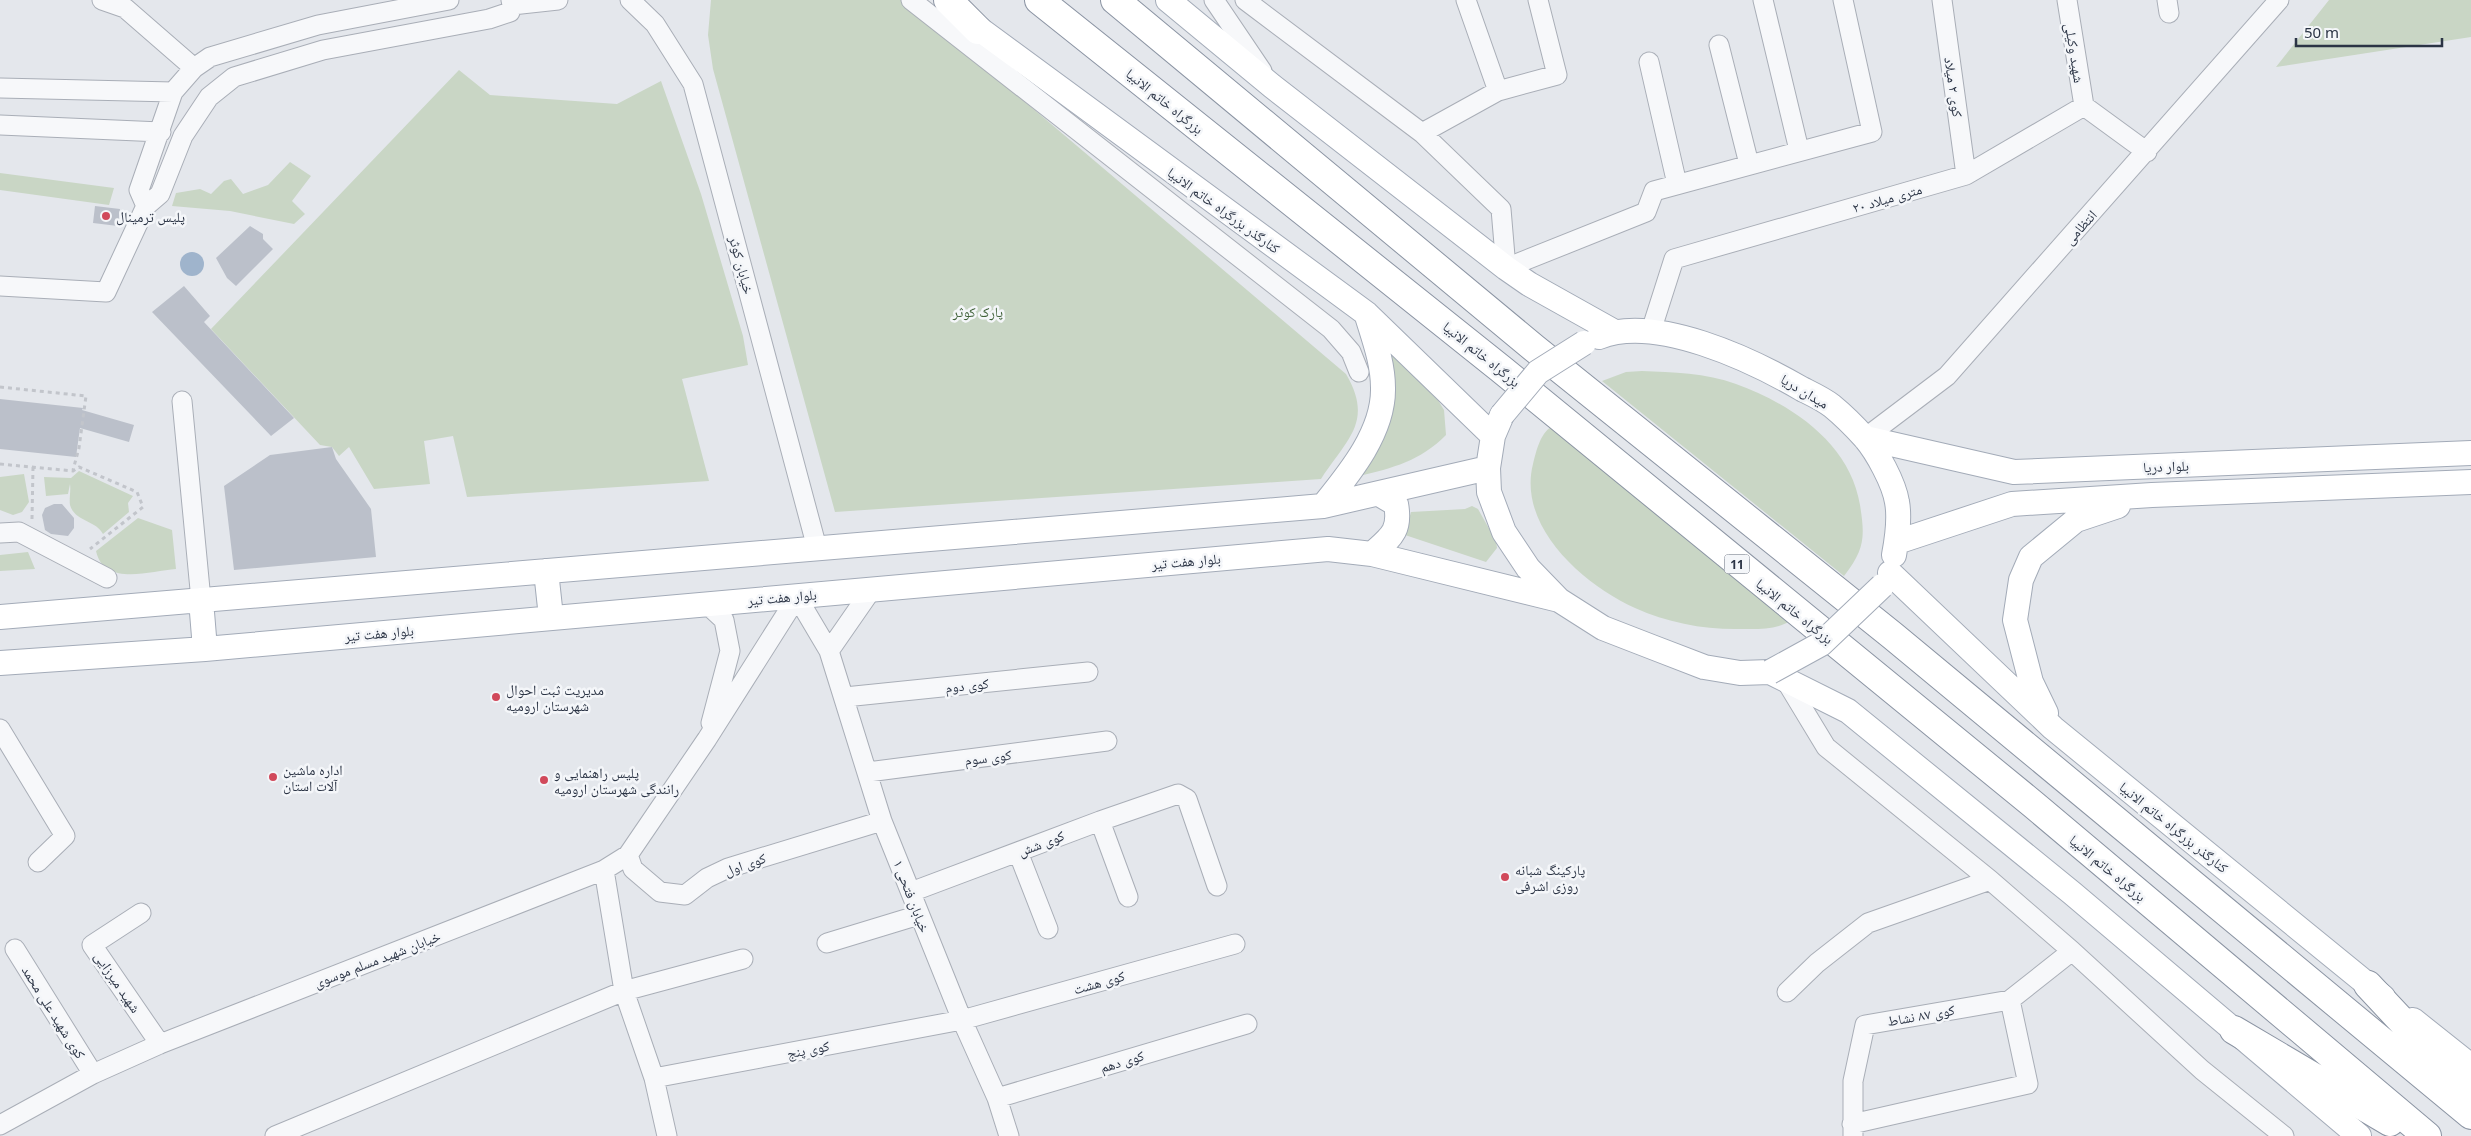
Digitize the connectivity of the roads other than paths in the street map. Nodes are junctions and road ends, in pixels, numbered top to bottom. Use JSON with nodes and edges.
{"nodes":[{"id":1,"x":102,"y":0,"type":"edge"},
{"id":2,"x":449,"y":0,"type":"edge"},
{"id":3,"x":558,"y":0,"type":"edge"},
{"id":4,"x":630,"y":0,"type":"edge"},
{"id":5,"x":911,"y":0,"type":"edge"},
{"id":6,"x":943,"y":0,"type":"edge"},
{"id":7,"x":948,"y":0,"type":"edge"},
{"id":8,"x":1039,"y":0,"type":"edge"},
{"id":9,"x":1115,"y":0,"type":"edge"},
{"id":10,"x":1168,"y":0,"type":"edge"},
{"id":11,"x":1214,"y":0,"type":"edge"},
{"id":12,"x":1245,"y":0,"type":"edge"},
{"id":13,"x":1466,"y":0,"type":"edge"},
{"id":14,"x":1538,"y":0,"type":"edge"},
{"id":15,"x":1763,"y":0,"type":"edge"},
{"id":16,"x":1843,"y":0,"type":"edge"},
{"id":17,"x":1942,"y":0,"type":"edge"},
{"id":18,"x":2067,"y":0,"type":"edge"},
{"id":19,"x":2278,"y":0,"type":"edge"},
{"id":20,"x":512,"y":2,"type":"edge"},
{"id":21,"x":978,"y":30,"type":"junction"},
{"id":22,"x":1719,"y":45,"type":"dead end"},
{"id":23,"x":1649,"y":62,"type":"dead end"},
{"id":24,"x":194,"y":68,"type":"junction"},
{"id":25,"x":1272,"y":86,"type":"junction"},
{"id":26,"x":0,"y":88,"type":"edge"},
{"id":27,"x":1498,"y":91,"type":"junction"},
{"id":28,"x":173,"y":92,"type":"junction"},
{"id":29,"x":2084,"y":106,"type":"junction"},
{"id":30,"x":0,"y":125,"type":"edge"},
{"id":31,"x":161,"y":132,"type":"junction"},
{"id":32,"x":1422,"y":133,"type":"junction"},
{"id":33,"x":1799,"y":150,"type":"junction"},
{"id":34,"x":2147,"y":152,"type":"junction"},
{"id":35,"x":1749,"y":164,"type":"junction"},
{"id":36,"x":1966,"y":175,"type":"junction"},
{"id":37,"x":1677,"y":184,"type":"junction"},
{"id":38,"x":146,"y":206,"type":"junction"},
{"id":39,"x":1506,"y":268,"type":"junction"},
{"id":40,"x":0,"y":286,"type":"edge"},
{"id":41,"x":1367,"y":314,"type":"junction"},
{"id":42,"x":1613,"y":331,"type":"junction"},
{"id":43,"x":1651,"y":331,"type":"junction"},
{"id":44,"x":1359,"y":372,"type":"dead end"},
{"id":45,"x":182,"y":402,"type":"dead end"},
{"id":46,"x":1498,"y":425,"type":"junction"},
{"id":47,"x":1865,"y":438,"type":"junction"},
{"id":48,"x":2471,"y":453,"type":"edge"},
{"id":49,"x":1488,"y":468,"type":"junction"},
{"id":50,"x":2471,"y":482,"type":"edge"},
{"id":51,"x":1379,"y":494,"type":"junction"},
{"id":52,"x":2152,"y":495,"type":"junction"},
{"id":53,"x":1323,"y":506,"type":"junction"},
{"id":54,"x":0,"y":534,"type":"edge"},
{"id":55,"x":1897,"y":542,"type":"junction"},
{"id":56,"x":817,"y":548,"type":"junction"},
{"id":57,"x":1372,"y":554,"type":"junction"},
{"id":58,"x":546,"y":572,"type":"junction"},
{"id":59,"x":107,"y":578,"type":"dead end"},
{"id":60,"x":1886,"y":580,"type":"junction"},
{"id":61,"x":872,"y":589,"type":"junction"},
{"id":62,"x":798,"y":597,"type":"junction"},
{"id":63,"x":201,"y":600,"type":"junction"},
{"id":64,"x":1559,"y":600,"type":"junction"},
{"id":65,"x":679,"y":606,"type":"junction"},
{"id":66,"x":0,"y":617,"type":"edge"},
{"id":67,"x":551,"y":617,"type":"junction"},
{"id":68,"x":205,"y":649,"type":"junction"},
{"id":69,"x":829,"y":651,"type":"junction"},
{"id":70,"x":0,"y":664,"type":"edge"},
{"id":71,"x":1088,"y":672,"type":"dead end"},
{"id":72,"x":1778,"y":677,"type":"junction"},
{"id":73,"x":845,"y":697,"type":"junction"},
{"id":74,"x":2053,"y":728,"type":"junction"},
{"id":75,"x":0,"y":729,"type":"edge"},
{"id":76,"x":707,"y":738,"type":"junction"},
{"id":77,"x":1107,"y":742,"type":"dead end"},
{"id":78,"x":868,"y":772,"type":"junction"},
{"id":79,"x":882,"y":821,"type":"junction"},
{"id":80,"x":1100,"y":821,"type":"junction"},
{"id":81,"x":1018,"y":852,"type":"junction"},
{"id":82,"x":628,"y":855,"type":"junction"},
{"id":83,"x":38,"y":862,"type":"dead end"},
{"id":84,"x":604,"y":870,"type":"junction"},
{"id":85,"x":1990,"y":880,"type":"junction"},
{"id":86,"x":1217,"y":886,"type":"dead end"},
{"id":87,"x":911,"y":892,"type":"junction"},
{"id":88,"x":1128,"y":897,"type":"dead end"},
{"id":89,"x":142,"y":913,"type":"dead end"},
{"id":90,"x":919,"y":915,"type":"junction"},
{"id":91,"x":1048,"y":929,"type":"dead end"},
{"id":92,"x":827,"y":943,"type":"dead end"},
{"id":93,"x":1235,"y":944,"type":"dead end"},
{"id":94,"x":15,"y":949,"type":"dead end"},
{"id":95,"x":2072,"y":951,"type":"junction"},
{"id":96,"x":744,"y":959,"type":"dead end"},
{"id":97,"x":2368,"y":985,"type":"junction"},
{"id":98,"x":624,"y":991,"type":"junction"},
{"id":99,"x":1787,"y":992,"type":"dead end"},
{"id":100,"x":2010,"y":1000,"type":"junction"},
{"id":101,"x":962,"y":1020,"type":"junction"},
{"id":102,"x":1247,"y":1024,"type":"dead end"},
{"id":103,"x":2234,"y":1030,"type":"junction"},
{"id":104,"x":160,"y":1044,"type":"junction"},
{"id":105,"x":2471,"y":1066,"type":"edge"},
{"id":106,"x":93,"y":1074,"type":"junction"},
{"id":107,"x":654,"y":1078,"type":"junction"},
{"id":108,"x":2471,"y":1095,"type":"edge"},
{"id":109,"x":997,"y":1098,"type":"junction"},
{"id":110,"x":2471,"y":1115,"type":"edge"},
{"id":111,"x":0,"y":1125,"type":"edge"},
{"id":112,"x":1852,"y":1130,"type":"edge"},
{"id":113,"x":275,"y":1136,"type":"edge"},
{"id":114,"x":667,"y":1136,"type":"edge"},
{"id":115,"x":1009,"y":1136,"type":"edge"},
{"id":116,"x":2284,"y":1136,"type":"edge"},
{"id":117,"x":2359,"y":1136,"type":"edge"},
{"id":118,"x":2414,"y":1136,"type":"edge"},
{"id":119,"x":2427,"y":1136,"type":"edge"}],
"edges":[{"from":1,"to":24,"type":"street"},
{"from":2,"to":24,"type":"street"},
{"from":3,"to":20,"type":"street"},
{"from":4,"to":56,"type":"street","name":"خیابان کوثر"},
{"from":5,"to":44,"type":"street"},
{"from":6,"to":21,"type":"main road","name":"کنارگذر بزرگراه خاتم الانبیا"},
{"from":7,"to":21,"type":"highway"},
{"from":8,"to":119,"type":"highway","name":"بزرگراه خاتم الانبیا","number":"11"},
{"from":9,"to":110,"type":"highway"},
{"from":10,"to":25,"type":"main road"},
{"from":11,"to":25,"type":"street"},
{"from":12,"to":32,"type":"street"},
{"from":13,"to":27,"type":"street"},
{"from":14,"to":27,"type":"street"},
{"from":15,"to":33,"type":"street"},
{"from":16,"to":33,"type":"street"},
{"from":17,"to":36,"type":"street","name":"کوی ۲ میلاد"},
{"from":18,"to":29,"type":"street","name":"شهید وکیلی"},
{"from":19,"to":34,"type":"street","name":"انتظامی"},
{"from":20,"to":38,"type":"street"},
{"from":21,"to":41,"type":"main road","name":"کنارگذر بزرگراه خاتم الانبیا"},
{"from":22,"to":35,"type":"street"},
{"from":23,"to":37,"type":"street"},
{"from":24,"to":28,"type":"street"},
{"from":25,"to":39,"type":"main road"},
{"from":26,"to":28,"type":"street"},
{"from":27,"to":32,"type":"street"},
{"from":28,"to":31,"type":"street"},
{"from":29,"to":34,"type":"street"},
{"from":29,"to":36,"type":"street","name":"۲۰ متری میلاد"},
{"from":30,"to":31,"type":"street"},
{"from":31,"to":38,"type":"street"},
{"from":32,"to":39,"type":"street"},
{"from":33,"to":35,"type":"street"},
{"from":34,"to":47,"type":"street","name":"انتظامی"},
{"from":35,"to":37,"type":"street"},
{"from":36,"to":43,"type":"street","name":"۲۰ متری میلاد"},
{"from":37,"to":39,"type":"street"},
{"from":38,"to":40,"type":"street"},
{"from":39,"to":42,"type":"main road"},
{"from":41,"to":46,"type":"main road","name":"کنارگذر بزرگراه خاتم الانبیا"},
{"from":41,"to":53,"type":"main road"},
{"from":42,"to":43,"type":"main road","name":"میدان دریا"},
{"from":42,"to":46,"type":"main road","name":"میدان دریا","bridge":true},
{"from":43,"to":47,"type":"main road","name":"میدان دریا"},
{"from":45,"to":63,"type":"street"},
{"from":46,"to":49,"type":"main road"},
{"from":47,"to":48,"type":"main road","name":"بلوار دریا"},
{"from":47,"to":55,"type":"main road","name":"میدان دریا"},
{"from":49,"to":51,"type":"main road"},
{"from":49,"to":64,"type":"main road"},
{"from":50,"to":52,"type":"main road","name":"بلوار دریا"},
{"from":51,"to":53,"type":"main road"},
{"from":51,"to":57,"type":"main road"},
{"from":52,"to":55,"type":"main road","name":"بلوار دریا"},
{"from":52,"to":74,"type":"main road"},
{"from":53,"to":56,"type":"main road"},
{"from":54,"to":59,"type":"street"},
{"from":55,"to":60,"type":"main road","name":"میدان دریا"},
{"from":56,"to":58,"type":"main road"},
{"from":57,"to":61,"type":"main road","name":"بلوار هفت تیر"},
{"from":57,"to":64,"type":"main road","name":"بلوار هفت تیر"},
{"from":58,"to":63,"type":"main road"},
{"from":58,"to":67,"type":"main road"},
{"from":60,"to":72,"type":"main road","bridge":true},
{"from":60,"to":74,"type":"main road","name":"کنارگذر بزرگراه خاتم الانبیا"},
{"from":61,"to":62,"type":"main road","name":"بلوار هفت تیر"},
{"from":61,"to":69,"type":"street"},
{"from":62,"to":65,"type":"main road","name":"بلوار هفت تیر"},
{"from":62,"to":69,"type":"street","name":"خیابان فتحی ۱"},
{"from":62,"to":76,"type":"street","name":"خیابان شهید مسلم موسوی"},
{"from":63,"to":66,"type":"main road"},
{"from":63,"to":68,"type":"main road"},
{"from":64,"to":72,"type":"main road"},
{"from":65,"to":67,"type":"main road","name":"بلوار هفت تیر"},
{"from":65,"to":76,"type":"street","name":"خیابان شهید مسلم موسوی"},
{"from":67,"to":68,"type":"main road","name":"بلوار هفت تیر"},
{"from":68,"to":70,"type":"main road","name":"بلوار هفت تیر"},
{"from":69,"to":73,"type":"street","name":"خیابان فتحی ۱"},
{"from":71,"to":73,"type":"street","name":"کوی دوم"},
{"from":72,"to":85,"type":"street"},
{"from":72,"to":103,"type":"main road"},
{"from":73,"to":78,"type":"street","name":"خیابان فتحی ۱"},
{"from":74,"to":97,"type":"main road","name":"کنارگذر بزرگراه خاتم الانبیا"},
{"from":75,"to":83,"type":"street"},
{"from":76,"to":82,"type":"street","name":"خیابان شهید مسلم موسوی"},
{"from":77,"to":78,"type":"street","name":"کوی سوم"},
{"from":78,"to":79,"type":"street","name":"خیابان فتحی ۱"},
{"from":79,"to":82,"type":"street","name":"کوی اول"},
{"from":79,"to":87,"type":"street","name":"خیابان فتحی ۱"},
{"from":80,"to":81,"type":"street","name":"کوی شش"},
{"from":80,"to":86,"type":"street","name":"کوی شش"},
{"from":80,"to":88,"type":"street"},
{"from":81,"to":87,"type":"street","name":"کوی شش"},
{"from":81,"to":91,"type":"street"},
{"from":82,"to":84,"type":"street","name":"خیابان شهید مسلم موسوی"},
{"from":84,"to":98,"type":"street"},
{"from":84,"to":104,"type":"street","name":"خیابان شهید مسلم موسوی"},
{"from":85,"to":95,"type":"street"},
{"from":85,"to":99,"type":"street"},
{"from":87,"to":90,"type":"street","name":"خیابان فتحی ۱"},
{"from":89,"to":104,"type":"street","name":"شهید میرزایی"},
{"from":90,"to":92,"type":"street"},
{"from":90,"to":101,"type":"street","name":"خیابان فتحی ۱"},
{"from":93,"to":101,"type":"street","name":"کوی هشت"},
{"from":94,"to":106,"type":"street","name":"کوی شهید علی محمد"},
{"from":95,"to":100,"type":"street","name":"کوی ۸۷ نشاط"},
{"from":95,"to":116,"type":"street"},
{"from":96,"to":98,"type":"street"},
{"from":97,"to":105,"type":"main road","name":"کنارگذر بزرگراه خاتم الانبیا"},
{"from":97,"to":108,"type":"highway"},
{"from":98,"to":107,"type":"street"},
{"from":98,"to":113,"type":"street"},
{"from":100,"to":112,"type":"street","name":"کوی ۸۷ نشاط"},
{"from":100,"to":112,"type":"street"},
{"from":101,"to":107,"type":"street","name":"کوی پنج"},
{"from":101,"to":109,"type":"street","name":"خیابان فتحی ۱"},
{"from":102,"to":109,"type":"street","name":"کوی دهم"},
{"from":103,"to":117,"type":"main road"},
{"from":103,"to":118,"type":"highway"},
{"from":104,"to":106,"type":"street","name":"خیابان شهید مسلم موسوی"},
{"from":106,"to":111,"type":"street","name":"خیابان شهید مسلم موسوی"},
{"from":107,"to":114,"type":"street"},
{"from":109,"to":115,"type":"street","name":"خیابان فتحی ۱"}]}
